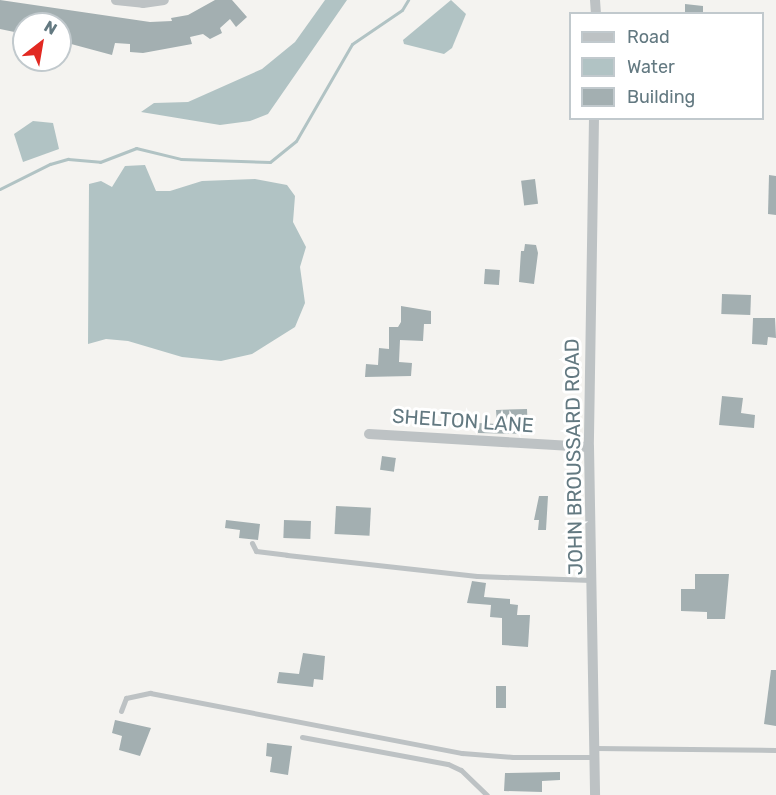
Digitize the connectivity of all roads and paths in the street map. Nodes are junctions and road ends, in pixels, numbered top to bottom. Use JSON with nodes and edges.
{"nodes":[{"id":1,"x":116,"y":0,"type":"edge"},
{"id":2,"x":164,"y":0,"type":"edge"},
{"id":3,"x":594,"y":120,"type":"edge"},
{"id":4,"x":369,"y":434,"type":"dead end"},
{"id":5,"x":590,"y":447,"type":"junction"},
{"id":6,"x":252,"y":543,"type":"dead end"},
{"id":7,"x":593,"y":580,"type":"junction"},
{"id":8,"x":121,"y":711,"type":"dead end"},
{"id":9,"x":302,"y":737,"type":"dead end"},
{"id":10,"x":776,"y":750,"type":"edge"},
{"id":11,"x":595,"y":753,"type":"junction"},
{"id":12,"x":487,"y":795,"type":"edge"},
{"id":13,"x":596,"y":795,"type":"edge"}],
"edges":[{"from":1,"to":2,"type":"street"},
{"from":3,"to":5,"type":"street","name":"JOHN BROUSSARD ROAD"},
{"from":4,"to":5,"type":"street","name":"SHELTON LANE"},
{"from":5,"to":7,"type":"street","name":"JOHN BROUSSARD ROAD"},
{"from":6,"to":7,"type":"lane"},
{"from":7,"to":11,"type":"street","name":"JOHN BROUSSARD ROAD"},
{"from":8,"to":11,"type":"lane"},
{"from":9,"to":12,"type":"lane"},
{"from":10,"to":11,"type":"lane"},
{"from":11,"to":13,"type":"street","name":"JOHN BROUSSARD ROAD"}]}
